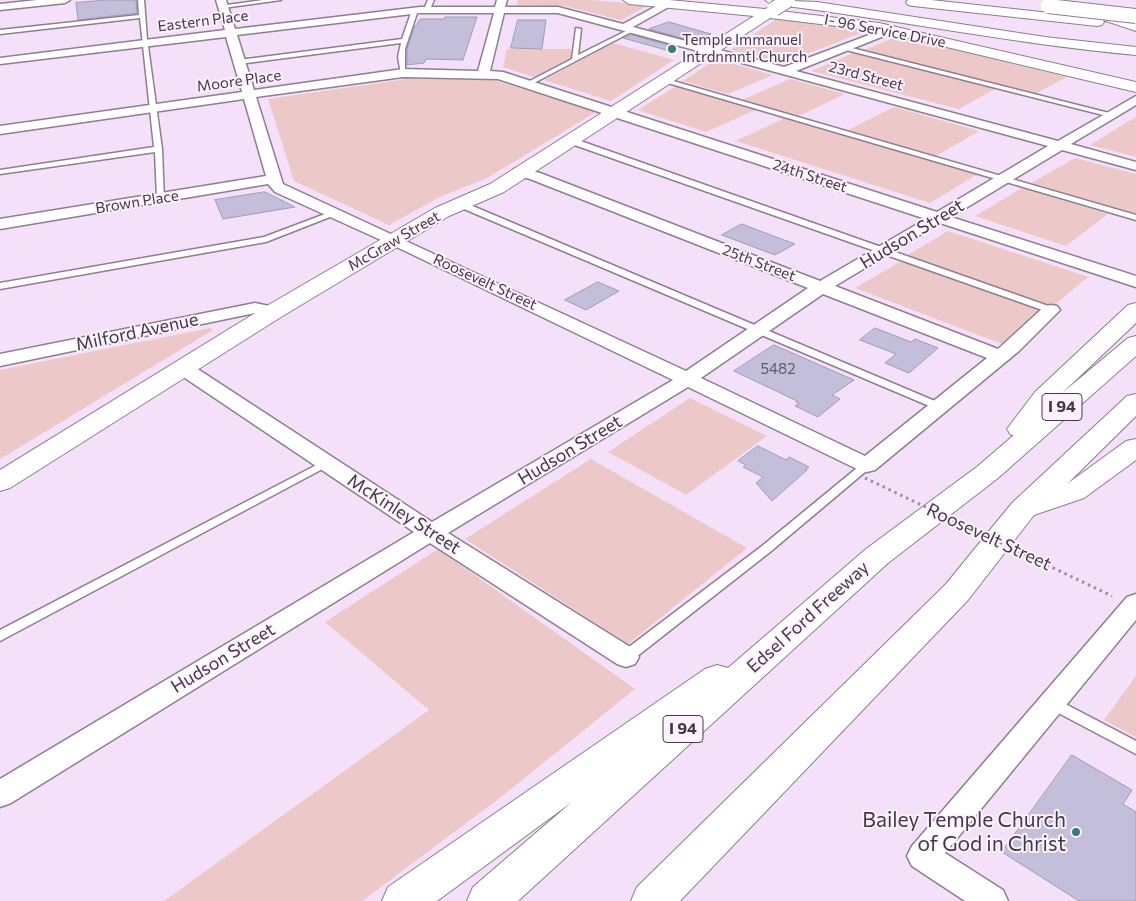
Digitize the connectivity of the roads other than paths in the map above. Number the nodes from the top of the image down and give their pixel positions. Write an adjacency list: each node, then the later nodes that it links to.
1 (65, 0): 7 (street)
2 (141, 0): 17 (lane)
3 (278, 0): 9 (lane)
4 (629, 0): 10 (main road, I- 96 Service Drive)
5 (788, 0): 15 (main road, McGraw Street, bridge)
6 (989, 0): 11 (main road)
7 (54, 1): 14 (street)
8 (901, 1): 21 (main road)
9 (222, 3): 26 (street)
10 (668, 3): 15 (main road, I- 96 Service Drive); 23 (street)
11 (1053, 3): 18 (main road, bridge); 21 (main road)
12 (429, 5): 13 (street, Eastern Place); 16 (street, Eastern Place)
13 (501, 5): 19 (street, 23rd Street); 38 (street)
14 (0, 7)
15 (770, 7): 20 (main road); 24 (main road, I- 96 Service Drive); 30 (main road, McGraw Street)
16 (415, 10): 26 (street, Eastern Place); 27 (lane)
17 (142, 16): 25 (lane); 28 (lane)
18 (1136, 16)
19 (587, 18): 22 (street); 23 (street, 23rd Street)
20 (903, 18): 31 (main road); 35 (main road)
21 (1136, 27)
22 (578, 29): 32 (lane)
23 (628, 29): 30 (street, 23rd Street); 32 (lane)
24 (890, 30): 29 (street); 41 (main road, I- 96 Service Drive)
25 (0, 32)
26 (230, 33): 28 (street, Eastern Place); 34 (street)
27 (403, 41): 34 (lane); 37 (lane)
28 (144, 43): 33 (street, Eastern Place); 44 (lane)
29 (844, 48): 36 (street); 46 (lane)
30 (709, 51): 36 (street, 23rd Street); 39 (main road, McGraw Street)
31 (1136, 51)
32 (575, 60): 40 (lane)
33 (0, 61)
34 (239, 62): 42 (street)
35 (1117, 63)
36 (785, 71): 49 (street, 23rd Street)
37 (403, 74): 38 (street, Moore Place); 42 (street, Moore Place)
38 (484, 75): 40 (street, 24th Street)
39 (664, 80): 45 (main road, McGraw Street); 55 (lane)
40 (528, 84): 45 (street, 24th Street)
41 (1136, 87)
42 (250, 96): 44 (street, Moore Place); 54 (street)
43 (1136, 100): 46 (street, Hudson Street)
44 (152, 109): 47 (street, Moore Place); 50 (lane)
45 (614, 112): 48 (main road, McGraw Street); 59 (street, 24th Street)
46 (1111, 115): 49 (street, Hudson Street)
47 (0, 130)
48 (569, 140): 53 (main road, McGraw Street); 63 (lane)
49 (1060, 146): 51 (street, 23rd Street); 55 (street, Hudson Street)
50 (158, 149): 52 (lane); 56 (lane)
51 (1136, 166)
52 (0, 172)
53 (519, 172): 57 (main road, McGraw Street); 66 (street, 25th Street)
54 (274, 179): 56 (street, Brown Place); 58 (street, Roosevelt Street)
55 (1004, 179): 59 (street, Hudson Street); 60 (lane)
56 (161, 198): 61 (street, Brown Place)
57 (460, 204): 62 (main road, McGraw Street); 70 (lane)
58 (336, 214): 62 (street, Roosevelt Street); 65 (lane)
59 (939, 218): 63 (street, Hudson Street); 64 (street, 24th Street)
60 (1136, 218)
61 (0, 224)
62 (395, 240): 69 (main road, McGraw Street); 75 (street, Roosevelt Street)
63 (883, 251): 66 (street, Hudson Street); 67 (lane)
64 (1136, 282)
65 (0, 286)
66 (820, 288): 70 (street, Hudson Street); 72 (street, 25th Street)
67 (1051, 310): 72 (street)
68 (1136, 310): 81 (main road)
69 (273, 312): 73 (street, Milford Avenue); 74 (main road, McGraw Street)
70 (758, 331): 75 (street, Hudson Street); 77 (lane)
71 (1136, 343): 81 (main road, Edsel Ford Freeway / I 94)
72 (998, 356): 77 (street)
73 (0, 360)
74 (183, 368): 79 (street, McKinley Street); 82 (main road, McGraw Street)
75 (688, 378): 80 (street, Roosevelt Street); 84 (street, Hudson Street)
76 (1136, 402): 83 (main road, I 94)
77 (938, 406): 80 (street)
78 (1136, 448): 83 (main road)
79 (326, 463): 84 (street, McKinley Street); 87 (lane)
80 (866, 471): 88 (lane)
81 (988, 472): 85 (main road, Edsel Ford Freeway / I 94)
82 (0, 482)
83 (1022, 510): 92 (main road, I 94)
84 (430, 532): 88 (street, McKinley Street); 91 (street, Hudson Street)
85 (877, 556): 93 (main road); 94 (main road, Edsel Ford Freeway / I 94)
86 (1124, 599): 89 (street)
87 (0, 636)
88 (626, 657)
89 (1052, 702): 90 (lane); 97 (street)
90 (1136, 748)
91 (0, 794)
92 (692, 859): 95 (main road, I 94); 96 (main road)
93 (403, 901)
94 (488, 901)
95 (652, 901)
96 (666, 901)
97 (992, 901)

